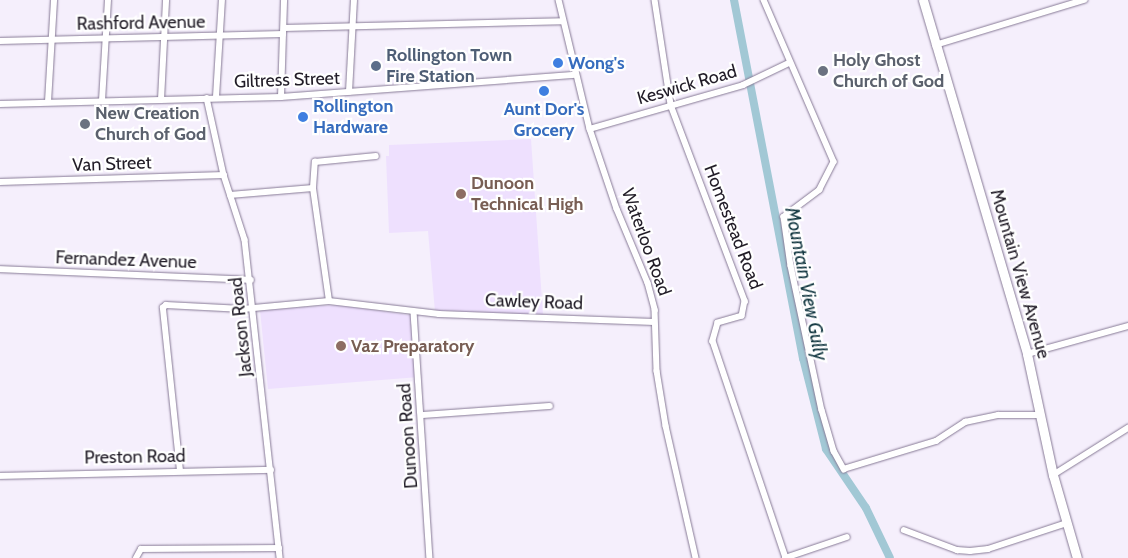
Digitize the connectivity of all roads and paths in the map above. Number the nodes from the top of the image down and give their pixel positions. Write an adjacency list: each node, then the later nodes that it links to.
1 (54, 0): 18 (street)
2 (108, 0): 17 (street)
3 (166, 0): 16 (street)
4 (222, 0): 15 (street)
5 (284, 0): 14 (street)
6 (354, 0): 13 (street)
7 (558, 0): 12 (street, Waterloo Road)
8 (655, 0): 31 (street, Homestead Road)
9 (764, 0): 21 (street)
10 (923, 0): 20 (main road, Mountain View Avenue)
11 (1084, 0): 20 (street)
12 (563, 21): 13 (street, Rashford Avenue); 22 (street, Waterloo Road)
13 (352, 24): 14 (street, Rashford Avenue); 23 (street)
14 (284, 31): 15 (street, Rashford Avenue); 25 (street)
15 (220, 36): 16 (street, Rashford Avenue); 24 (street)
16 (164, 37): 17 (street, Rashford Avenue); 27 (street)
17 (106, 39): 18 (street, Rashford Avenue); 28 (street)
18 (52, 40): 19 (street, Rashford Avenue); 29 (street)
19 (0, 41)
20 (935, 45): 45 (main road, Mountain View Avenue)
21 (789, 63): 31 (street, Keswick Road); 48 (street)
22 (575, 75): 23 (street, Giltress Street); 32 (street, Waterloo Road)
23 (349, 92): 25 (street, Giltress Street)
24 (216, 97): 25 (street, Giltress Street); 26 (street, Giltress Street)
25 (281, 97)
26 (207, 98): 27 (street, Giltress Street); 34 (street, Jackson Road)
27 (160, 100): 28 (street, Giltress Street)
28 (102, 101): 29 (street, Giltress Street)
29 (48, 102): 30 (street, Giltress Street)
30 (0, 104)
31 (671, 105): 32 (street, Keswick Road); 62 (street, Homestead Road)
32 (590, 129): 43 (street, Waterloo Road)
33 (376, 156): 36 (street)
34 (224, 175): 35 (street, Van Street); 37 (street, Jackson Road)
35 (0, 182)
36 (314, 188): 37 (street); 40 (street)
37 (230, 195): 39 (street, Jackson Road)
38 (0, 269): 39 (street, Fernandez Avenue)
39 (251, 280): 41 (street, Jackson Road)
40 (329, 301): 41 (street, Cawley Road); 42 (street, Cawley Road)
41 (254, 309): 50 (street, Jackson Road); 51 (street, Cawley Road)
42 (414, 312): 43 (street, Cawley Road); 47 (street, Dunoon Road)
43 (654, 322): 61 (street, Waterloo Road)
44 (1128, 326): 45 (street)
45 (1027, 354): 48 (main road, Mountain View Avenue)
46 (550, 406): 47 (street)
47 (422, 415): 60 (street, Dunoon Road)
48 (1040, 415): 52 (main road, Mountain View Avenue)
49 (1128, 428): 52 (street)
50 (271, 470): 51 (street, Preston Road); 57 (street, Jackson Road)
51 (180, 471): 53 (street, Preston Road)
52 (1053, 475): 54 (main road, Mountain View Avenue)
53 (0, 476)
54 (1067, 523): 55 (street); 63 (main road, Mountain View Avenue)
55 (904, 530)
56 (847, 537): 62 (street)
57 (279, 548): 58 (street); 59 (street, Jackson Road)
58 (136, 558)
59 (280, 558)
60 (430, 558)
61 (696, 558)
62 (786, 558)
63 (1077, 558)

